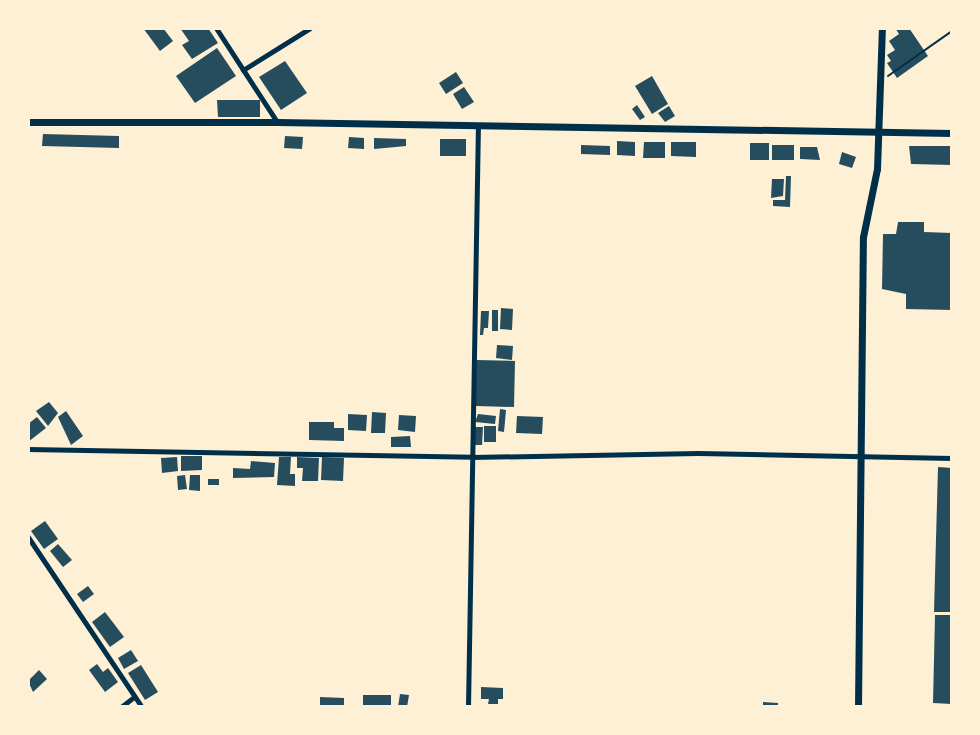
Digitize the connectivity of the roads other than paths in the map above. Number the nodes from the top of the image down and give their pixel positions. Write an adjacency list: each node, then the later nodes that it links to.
1 (216, 28): 4 (street)
2 (310, 28): 4 (street)
3 (882, 28): 8 (main road)
4 (243, 70): 6 (street)
5 (28, 122): 6 (main road)
6 (277, 122): 7 (main road)
7 (478, 125): 8 (main road); 11 (street)
8 (876, 132): 9 (main road); 12 (main road)
9 (952, 133)
10 (28, 449): 11 (street)
11 (472, 457): 12 (street); 18 (street)
12 (862, 457): 13 (street); 19 (main road)
13 (952, 458)
14 (28, 537): 15 (street)
15 (134, 697): 16 (street); 17 (street)
16 (121, 707)
17 (142, 707)
18 (468, 707)
19 (858, 707)

